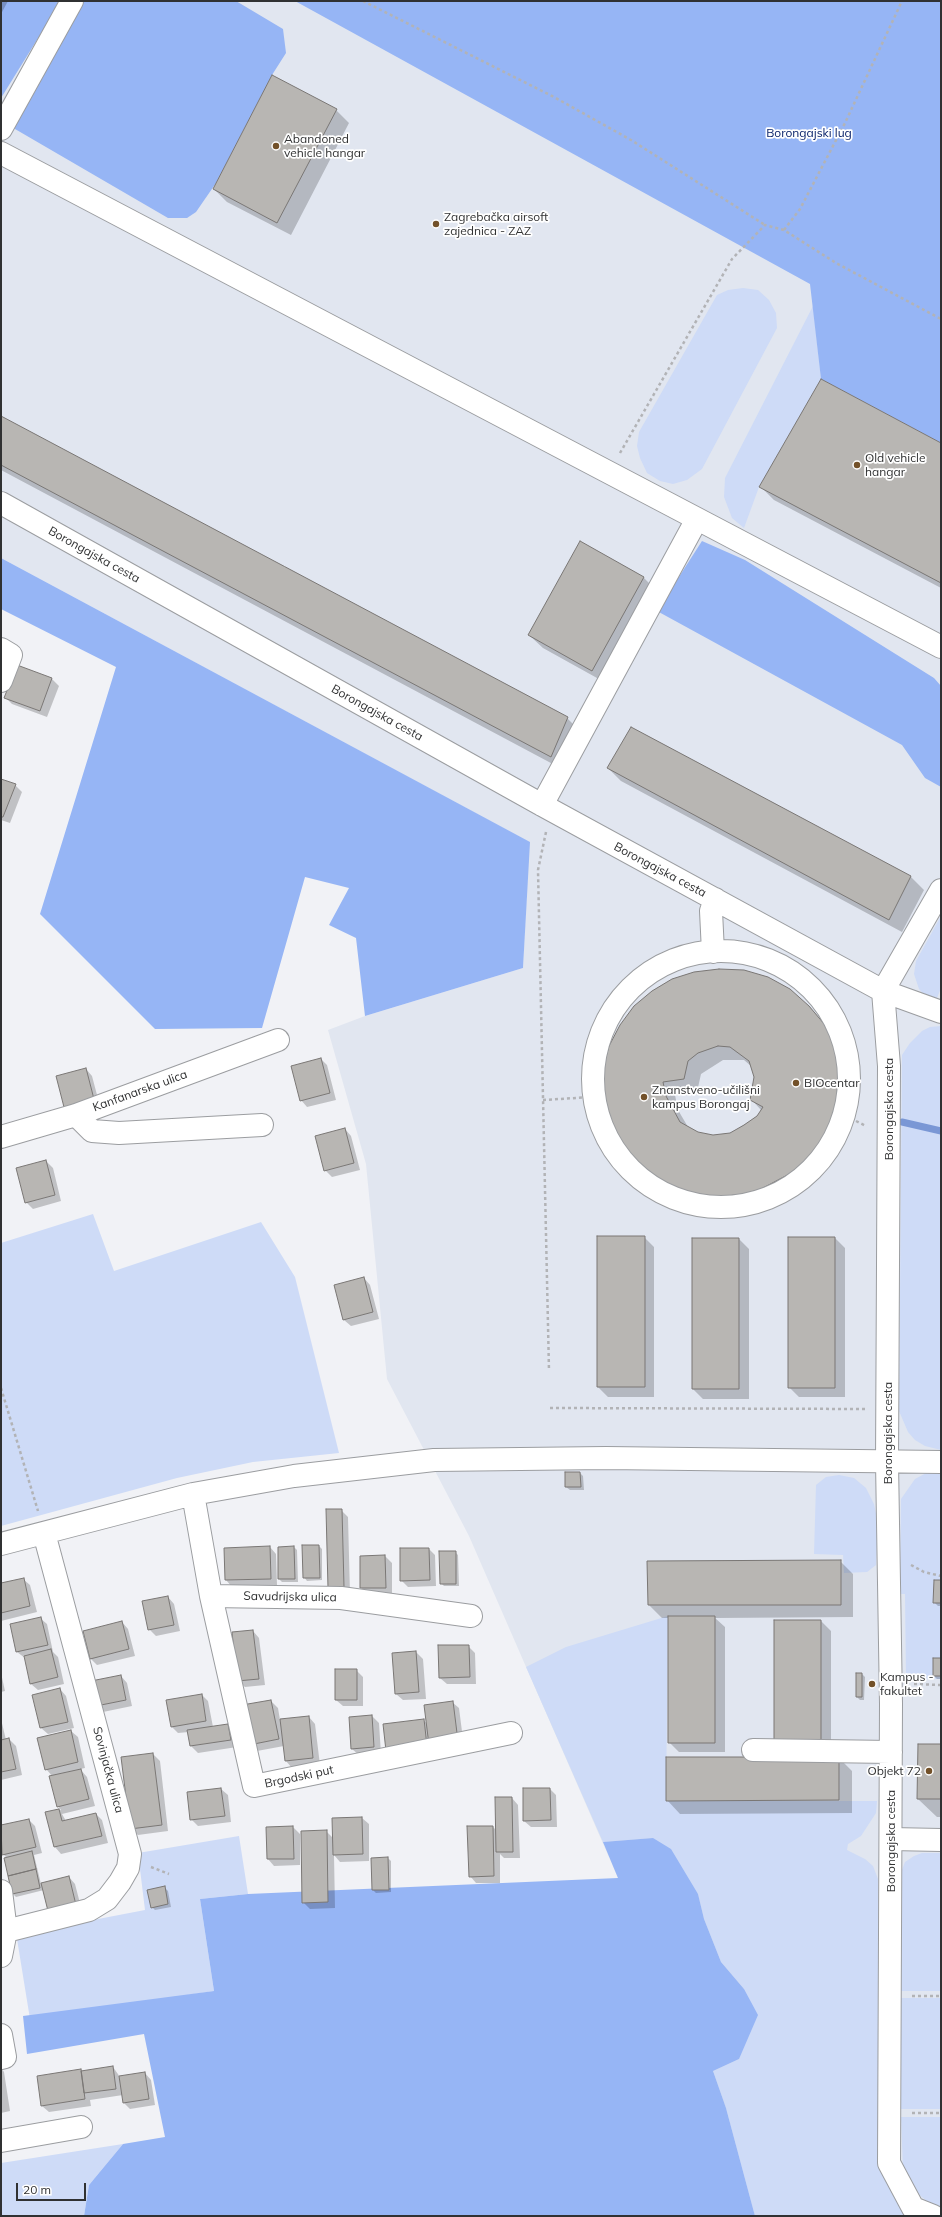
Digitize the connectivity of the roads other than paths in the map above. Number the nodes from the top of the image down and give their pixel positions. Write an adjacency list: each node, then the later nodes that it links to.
1 (72, 1): 2 (street)
2 (1, 129)
3 (1, 153): 5 (street)
4 (1, 503): 9 (street, Borongajska cesta)
5 (697, 519): 6 (street); 9 (street)
6 (941, 647)
7 (6, 652): 8 (street)
8 (1, 681)
9 (548, 809): 11 (street, Borongajska cesta)
10 (941, 890): 13 (street)
11 (715, 899): 12 (street); 13 (street, Borongajska cesta)
12 (713, 952): 12 (street)
13 (883, 991): 14 (street); 19 (street, Borongajska cesta)
14 (941, 1012)
15 (278, 1040): 16 (street, Kanfanarska ulica)
16 (76, 1115): 17 (street); 18 (street, Kanfanarska ulica)
17 (262, 1125)
18 (1, 1137)
19 (887, 1462): 20 (street); 21 (street); 28 (street, Borongajska cesta)
20 (941, 1462)
21 (193, 1494): 22 (street); 24 (street)
22 (44, 1533): 23 (street); 32 (street, Sovinjačka ulica)
23 (1, 1544)
24 (211, 1596): 25 (street, Savudrijska ulica); 26 (street, Brgodski put)
25 (471, 1616)
26 (511, 1733)
27 (753, 1750): 28 (street)
28 (891, 1752): 29 (street, Borongajska cesta)
29 (891, 1839): 30 (street); 38 (street, Borongajska cesta)
30 (941, 1840)
31 (1, 1891): 32 (street)
32 (6, 1930): 33 (street)
33 (1, 1956)
34 (1, 2035): 35 (street)
35 (3, 2058)
36 (81, 2127): 37 (street)
37 (1, 2141)
38 (933, 2216)

